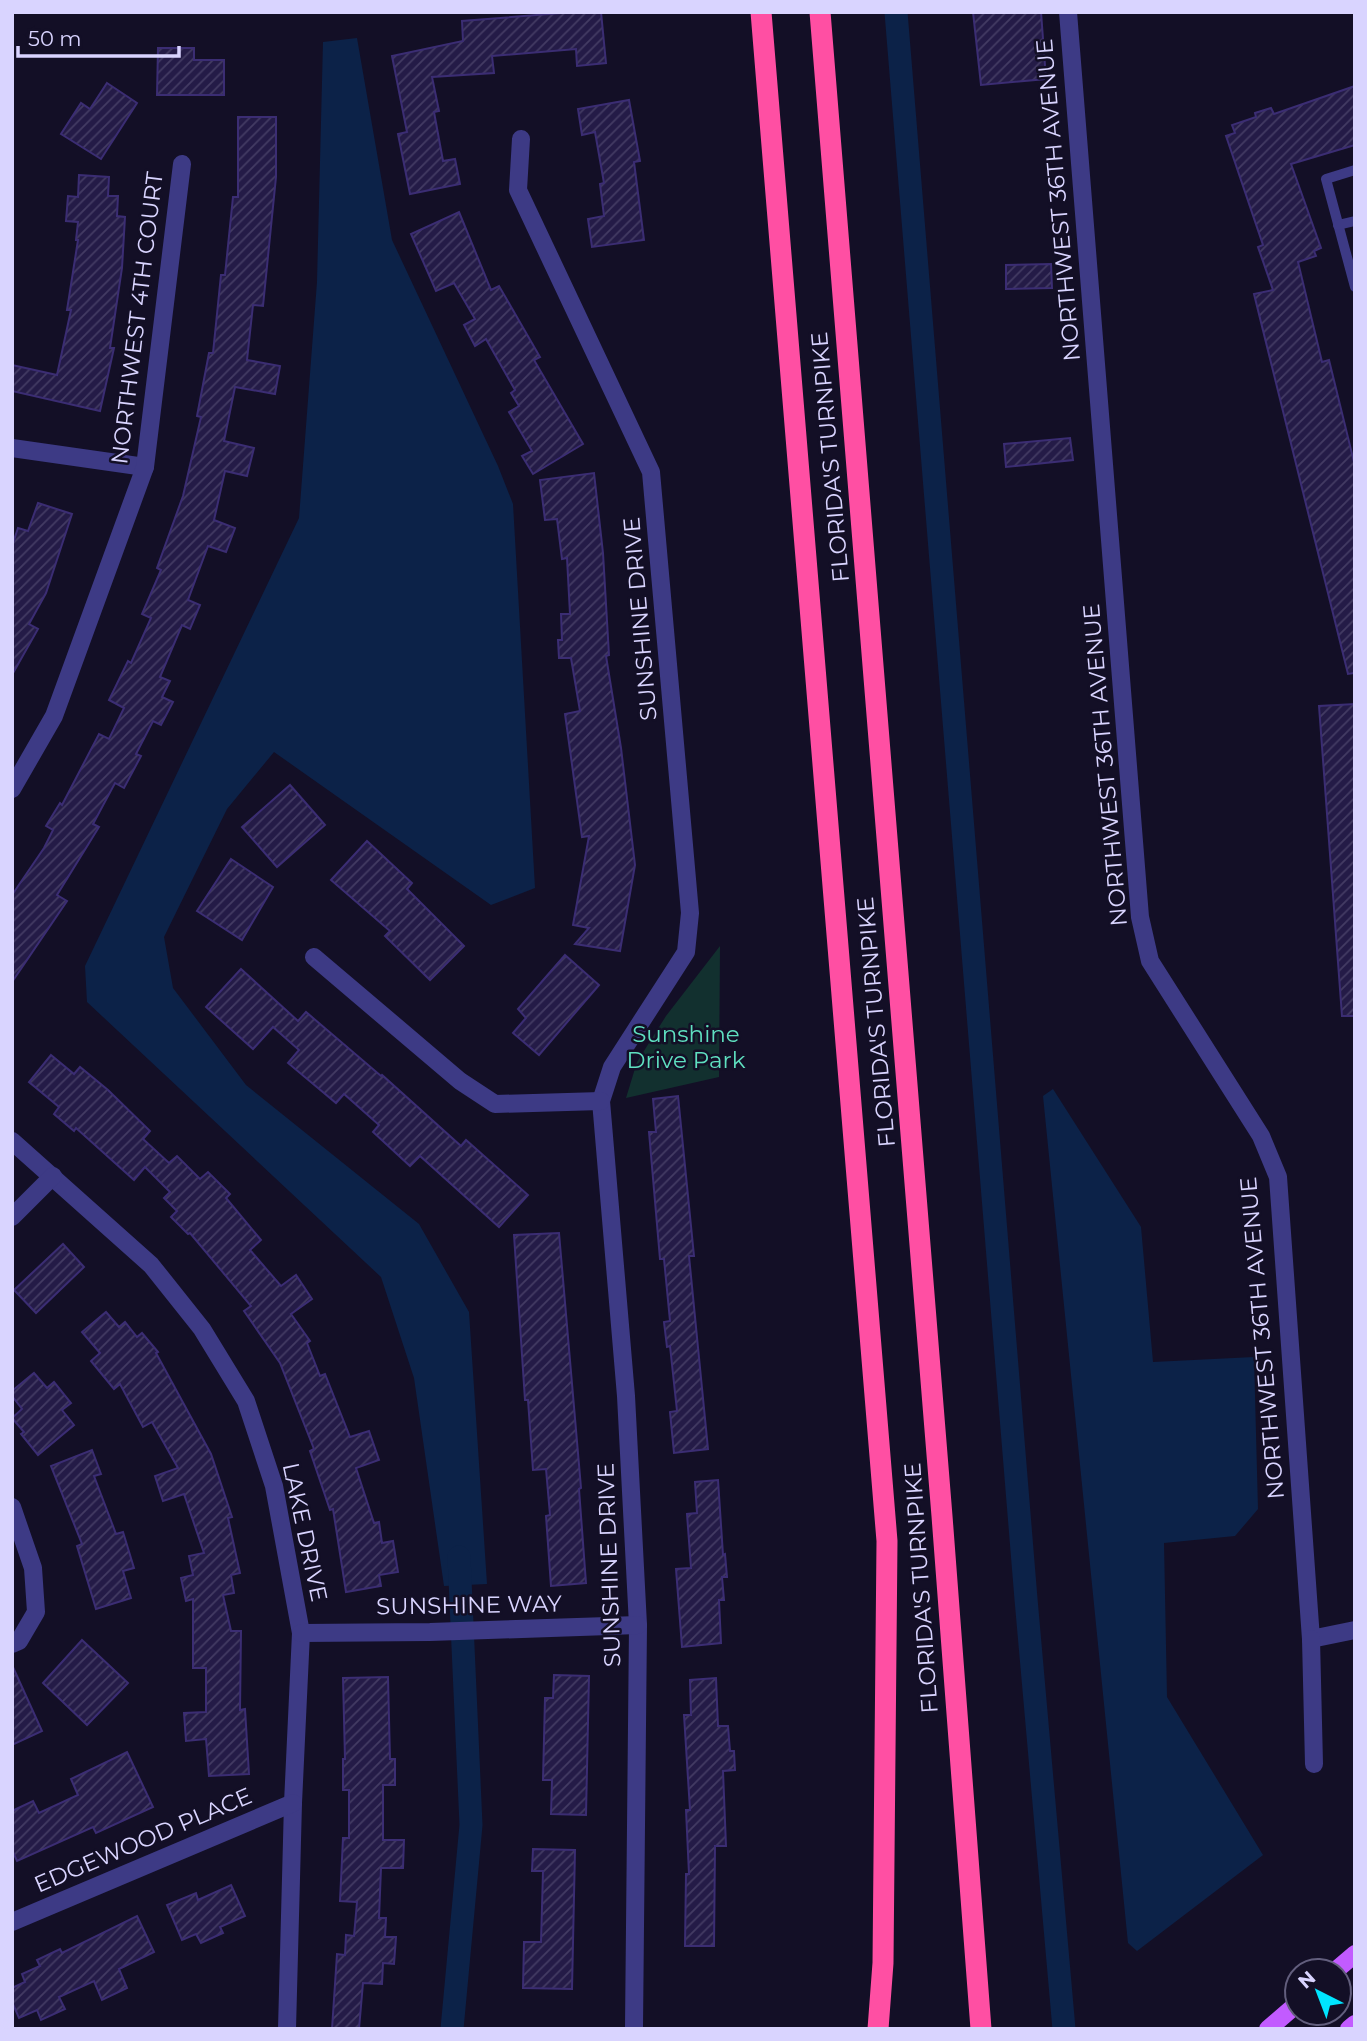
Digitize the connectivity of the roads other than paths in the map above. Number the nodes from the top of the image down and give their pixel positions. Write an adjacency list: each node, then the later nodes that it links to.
1 (761, 12): 31 (highway, FLORIDA'S TURNPIKE)
2 (820, 12): 32 (highway, FLORIDA'S TURNPIKE)
3 (1068, 12): 22 (street, NORTHWEST 36TH AVENUE)
4 (521, 139): 14 (street, SUNSHINE DRIVE)
5 (182, 164): 11 (street, NORTHWEST 4TH COURT)
6 (1355, 170): 8 (lane)
7 (1355, 221): 8 (lane)
8 (1338, 225): 9 (lane)
9 (1355, 287)
10 (12, 447): 11 (street)
11 (145, 467): 12 (street, NORTHWEST 4TH COURT)
12 (12, 789)
13 (314, 957): 14 (street)
14 (601, 1101): 19 (street, SUNSHINE DRIVE)
15 (12, 1141): 16 (street, LAKE DRIVE)
16 (53, 1176): 17 (street); 21 (street, LAKE DRIVE)
17 (12, 1217)
18 (12, 1507): 23 (street)
19 (638, 1625): 21 (street, SUNSHINE WAY); 29 (street, SUNSHINE DRIVE)
20 (1355, 1630): 22 (street)
21 (301, 1633): 25 (street, LAKE DRIVE)
22 (1311, 1639): 24 (street, NORTHWEST 36TH AVENUE)
23 (12, 1644)
24 (1314, 1764)
25 (293, 1803): 26 (street, EDGEWOOD PLACE); 30 (street, LAKE DRIVE)
26 (12, 1922)
27 (1283, 2016): 33 (main road)
28 (1355, 2024): 34 (main road)
29 (634, 2027)
30 (287, 2029)
31 (878, 2029)
32 (981, 2029)
33 (1268, 2029)
34 (1349, 2029)

